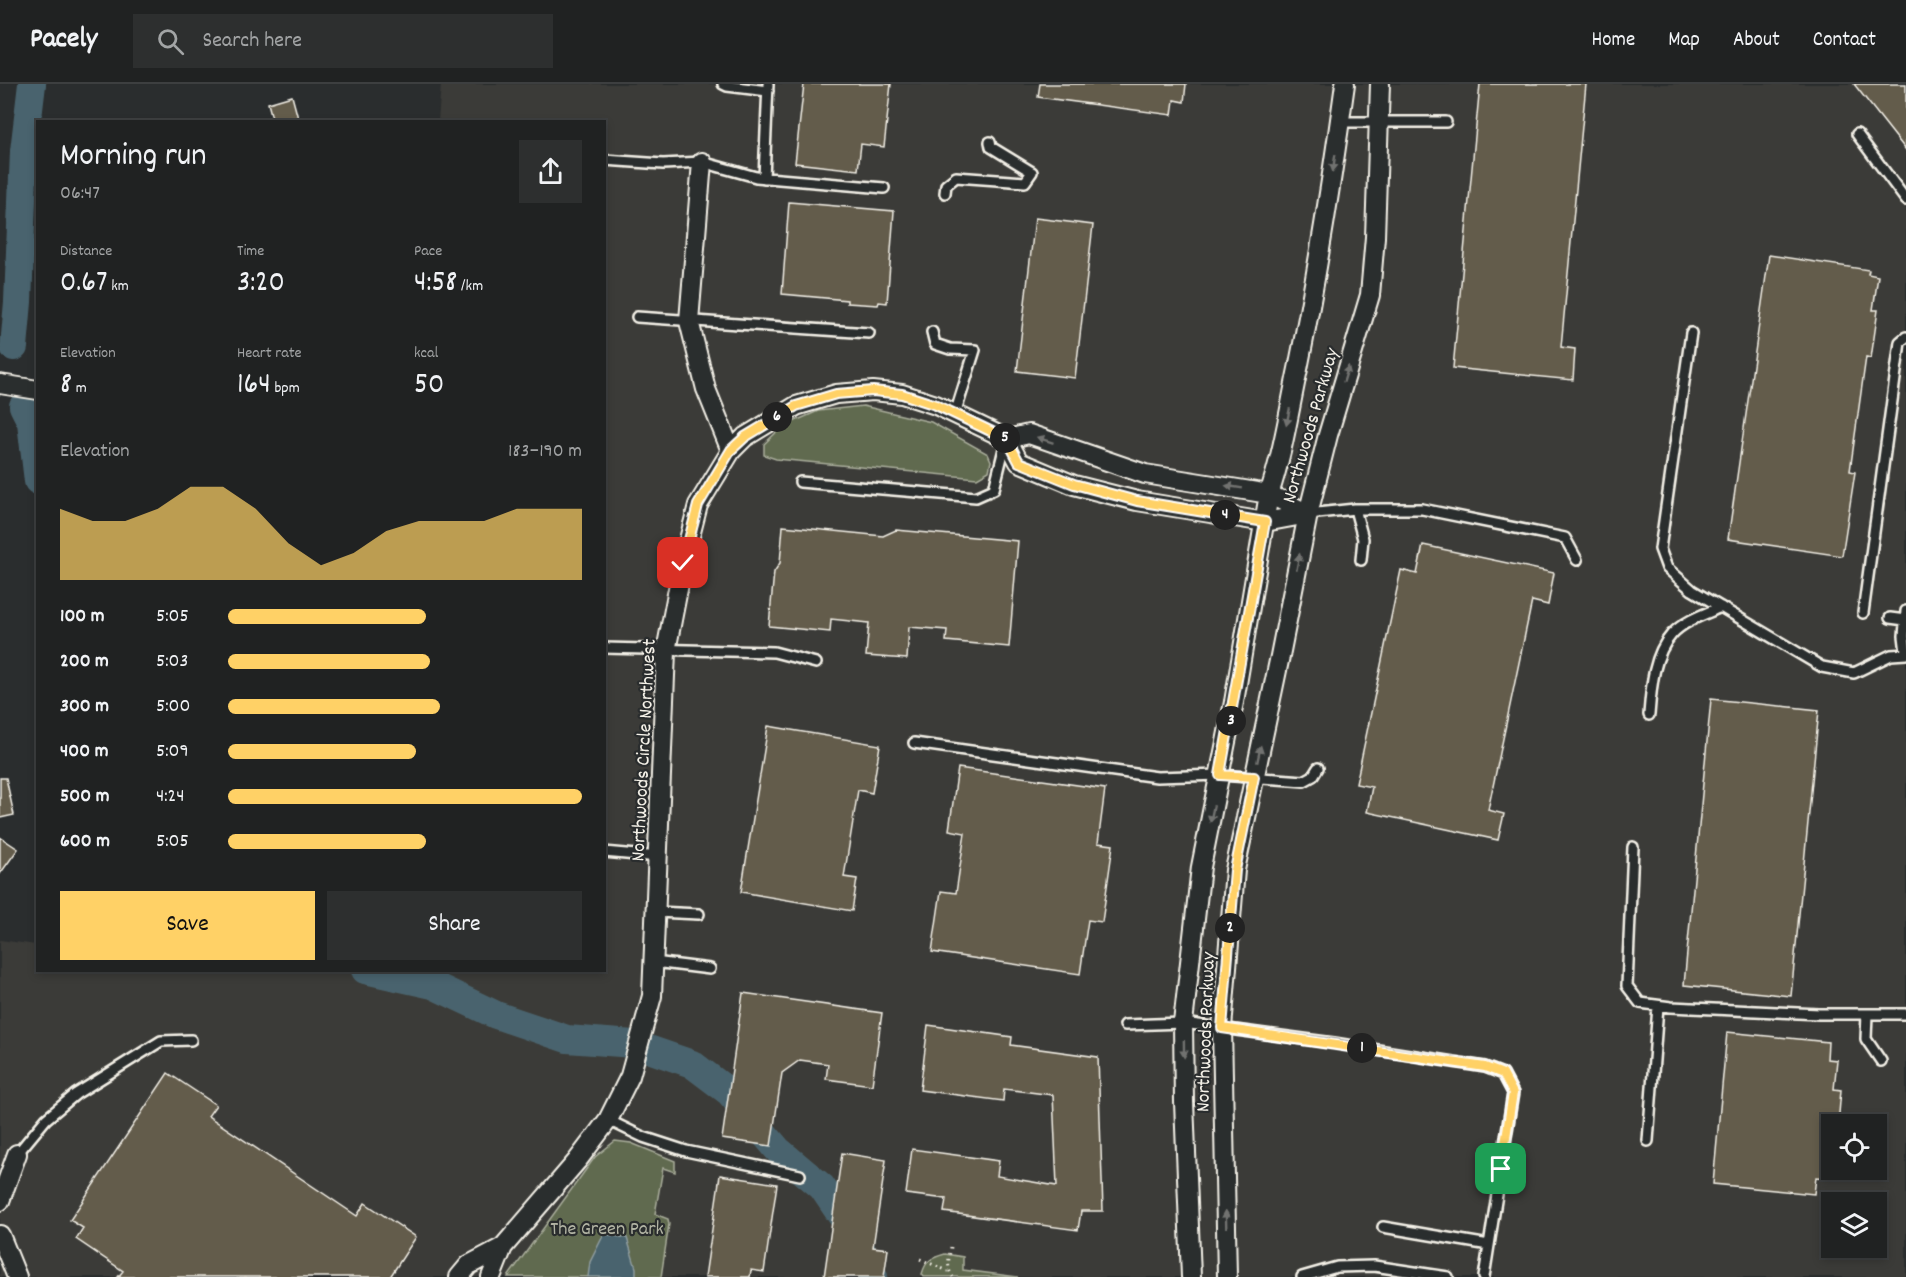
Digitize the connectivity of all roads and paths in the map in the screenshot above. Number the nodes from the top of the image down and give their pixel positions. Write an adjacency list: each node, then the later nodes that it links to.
1 (723, 84): 4 (lane)
2 (1345, 84): 5 (street, Northwoods Parkway)
3 (1380, 84): 6 (street, Northwoods Parkway)
4 (768, 87): 12 (lane)
5 (1340, 122): 6 (lane); 28 (street, Northwoods Parkway, one-way to 28)
6 (1379, 122): 7 (lane); 30 (street, Northwoods Parkway, one-way to 6)
7 (1446, 122)
8 (1857, 134): 15 (lane)
9 (990, 142): 14 (lane)
10 (606, 160): 11 (lane)
11 (702, 162): 12 (lane); 17 (street)
12 (764, 178): 13 (lane)
13 (884, 188)
14 (945, 193)
15 (1906, 200)
16 (637, 317): 17 (lane)
17 (689, 321): 19 (lane); 26 (street)
18 (932, 332): 24 (lane)
19 (869, 333)
20 (1691, 333): 34 (lane)
21 (1906, 337): 35 (lane)
22 (0, 384): 23 (street)
23 (36, 390)
24 (955, 414): 25 (street, Northwoods Circle Northwest); 26 (street, Northwoods Circle Northwest)
25 (1007, 439): 27 (lane); 28 (street, Northwoods Circle Northwest, one-way to 25); 31 (street)
26 (731, 450): 39 (street, Northwoods Circle Northwest)
27 (800, 482)
28 (1269, 494): 30 (street, Northwoods Circle Northwest); 31 (street, Northwoods Parkway)
29 (1355, 509): 30 (lane); 32 (lane); 33 (lane)
30 (1308, 514): 31 (street); 46 (street, Northwoods Parkway, one-way to 30)
31 (1265, 522): 45 (street, Northwoods Parkway)
32 (1361, 560)
33 (1577, 560)
34 (1721, 607): 40 (lane); 42 (lane)
35 (1863, 613)
36 (1905, 616): 37 (lane); 40 (lane)
37 (1890, 618)
38 (606, 648): 39 (lane)
39 (666, 651): 41 (lane); 49 (street, Northwoods Circle Northwest)
40 (1906, 653)
41 (816, 663)
42 (1649, 715)
43 (914, 743): 45 (lane)
44 (1318, 768): 46 (lane)
45 (1220, 775): 46 (lane); 57 (street, Northwoods Parkway, one-way to 57)
46 (1254, 777): 59 (street, Northwoods Parkway)
47 (1633, 847): 54 (lane)
48 (606, 852): 49 (lane)
49 (659, 857): 50 (street, Northwoods Circle Northwest)
50 (656, 912): 51 (lane); 52 (street, Northwoods Circle Northwest)
51 (699, 914)
52 (654, 962): 53 (lane); 62 (street, Northwoods Circle Northwest)
53 (710, 969)
54 (1658, 1005): 55 (lane); 63 (lane)
55 (1867, 1014): 56 (lane); 61 (lane)
56 (1906, 1014)
57 (1184, 1023): 58 (lane); 59 (lane); 78 (street, Northwoods Parkway, one-way to 78)
58 (1125, 1025)
59 (1222, 1028): 69 (lane); 79 (street, Northwoods Parkway, one-way to 59)
60 (191, 1040): 64 (lane)
61 (1881, 1062)
62 (608, 1120): 65 (lane); 70 (street, Northwoods Circle Northwest)
63 (1647, 1142)
64 (17, 1154): 66 (street)
65 (800, 1175)
66 (0, 1201)
67 (1383, 1227): 69 (lane)
68 (0, 1235): 74 (street)
69 (1489, 1245): 82 (lane)
70 (503, 1247): 75 (street, Northwoods Circle Northwest); 76 (street, Northwoods Circle Northwest)
71 (951, 1247): 73 (path)
72 (920, 1259): 73 (path)
73 (948, 1271): 77 (path)
74 (17, 1277)
75 (459, 1277)
76 (491, 1277)
77 (953, 1277)
78 (1191, 1277)
79 (1227, 1277)
80 (1302, 1277): 81 (lane)
81 (1448, 1277)
82 (1484, 1277)

